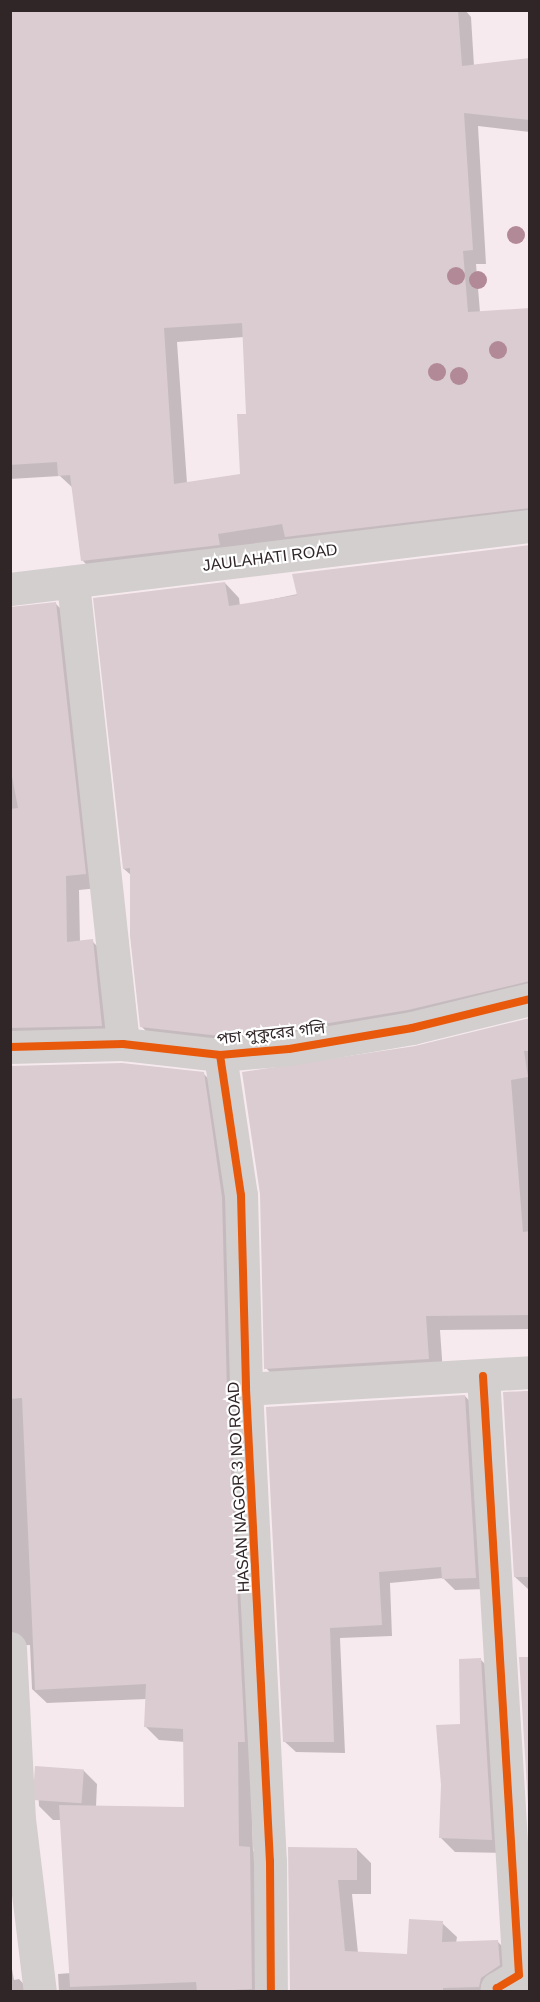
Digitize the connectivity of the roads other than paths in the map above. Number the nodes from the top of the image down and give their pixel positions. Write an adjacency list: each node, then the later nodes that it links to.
1 (530, 526): 2 (street, JAULAHATI ROAD)
2 (73, 583): 3 (street, JAULAHATI ROAD); 5 (street)
3 (10, 589)
4 (530, 999): 7 (street, পচা পুকুরের গলি)
5 (123, 1044): 6 (street, পচা পুকুরের গলি); 7 (street, পচা পুকুরের গলি)
6 (10, 1047)
7 (220, 1055): 10 (street, HASAN NAGOR 3 NO ROAD)
8 (530, 1372): 9 (street)
9 (483, 1376): 10 (street); 14 (street)
10 (246, 1389): 13 (street, HASAN NAGOR 3 NO ROAD)
11 (10, 1648): 12 (street)
12 (40, 1992)
13 (272, 1992)
14 (497, 1992)

